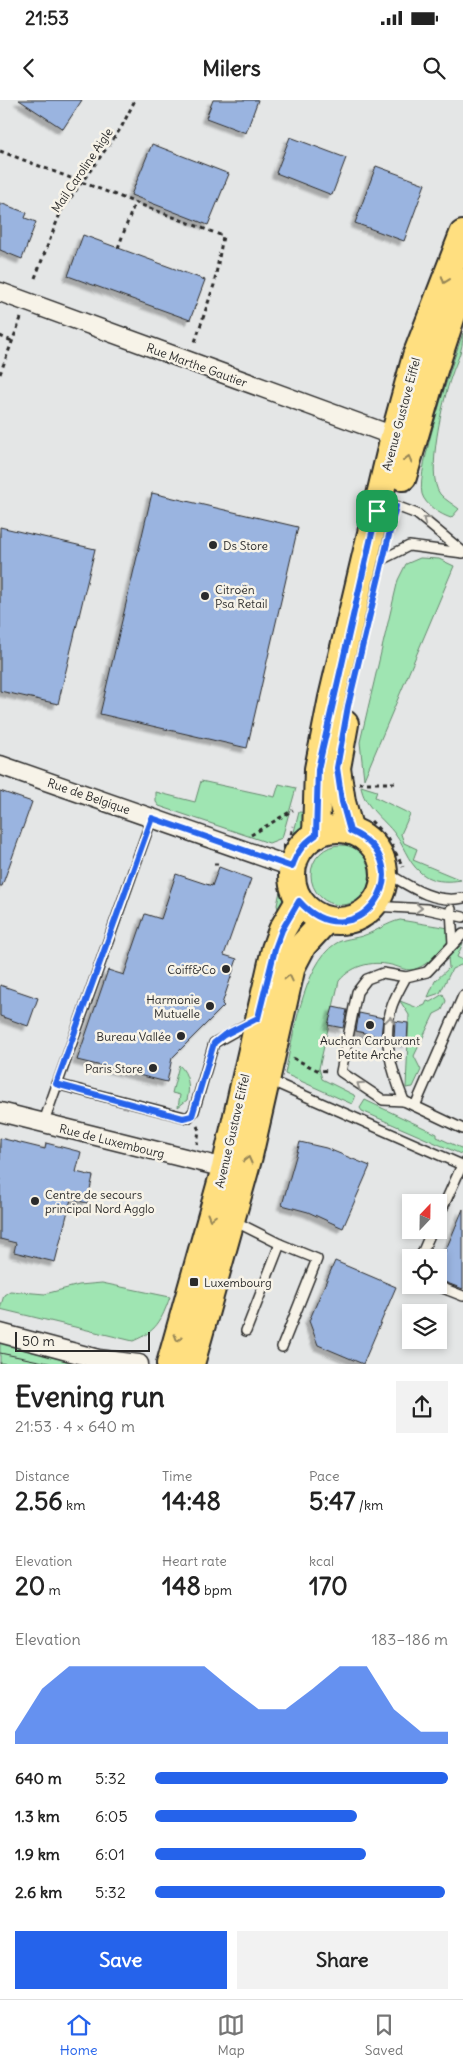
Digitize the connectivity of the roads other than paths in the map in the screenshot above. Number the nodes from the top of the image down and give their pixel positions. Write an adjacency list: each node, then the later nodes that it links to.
1 (463, 234): 4 (main road, Avenue Gustave Eiffel, one-way to 4)
2 (463, 282): 5 (main road, Avenue Gustave Eiffel, one-way to 2)
3 (0, 292): 4 (street, Rue Marthe Gautier)
4 (394, 436): 5 (main road, Avenue Gustave Eiffel)
5 (386, 508): 6 (lane, one-way to 5); 7 (main road, Avenue Gustave Eiffel); 11 (main road, Avenue Gustave Eiffel)
6 (463, 553): 7 (lane)
7 (383, 559): 10 (main road, Avenue Gustave Eiffel)
8 (0, 765): 9 (street, Rue de Belgique)
9 (152, 818): 12 (street, Rue de Belgique); 27 (lane)
10 (360, 826): 11 (main road); 13 (main road)
11 (316, 835): 12 (main road)
12 (292, 867): 16 (main road)
13 (394, 870): 15 (lane); 17 (main road)
14 (463, 898): 15 (lane)
15 (446, 899): 18 (lane)
16 (299, 901): 20 (main road); 25 (main road, Avenue Gustave Eiffel)
17 (379, 911): 18 (lane, one-way to 18); 20 (main road)
18 (453, 913): 19 (lane); 22 (lane)
19 (463, 917)
20 (330, 929): 26 (main road, Avenue Gustave Eiffel, one-way to 20)
21 (463, 934): 22 (lane)
22 (453, 944): 23 (lane)
23 (406, 977): 28 (lane, one-way to 23); 28 (lane, one-way to 23)
24 (463, 996): 29 (lane)
25 (258, 1018): 27 (lane); 33 (main road, Avenue Gustave Eiffel)
26 (266, 1079): 34 (lane); 35 (main road, Avenue Gustave Eiffel, one-way to 26)
27 (56, 1084): 31 (lane)
28 (404, 1101): 29 (lane)
29 (415, 1106): 32 (lane)
30 (0, 1112): 31 (street, Rue de Luxembourg)
31 (43, 1124): 33 (street, Rue de Luxembourg)
32 (463, 1129)
33 (225, 1168): 43 (main road, Avenue Gustave Eiffel, one-way to 43)
34 (448, 1196)
35 (232, 1220): 36 (lane); 44 (main road, Avenue Gustave Eiffel)
36 (280, 1244): 39 (lane); 41 (lane)
37 (447, 1290): 38 (lane)
38 (463, 1296)
39 (246, 1331)
40 (0, 1333): 42 (street)
41 (282, 1347)
42 (139, 1364)
43 (170, 1364)
44 (191, 1364)

